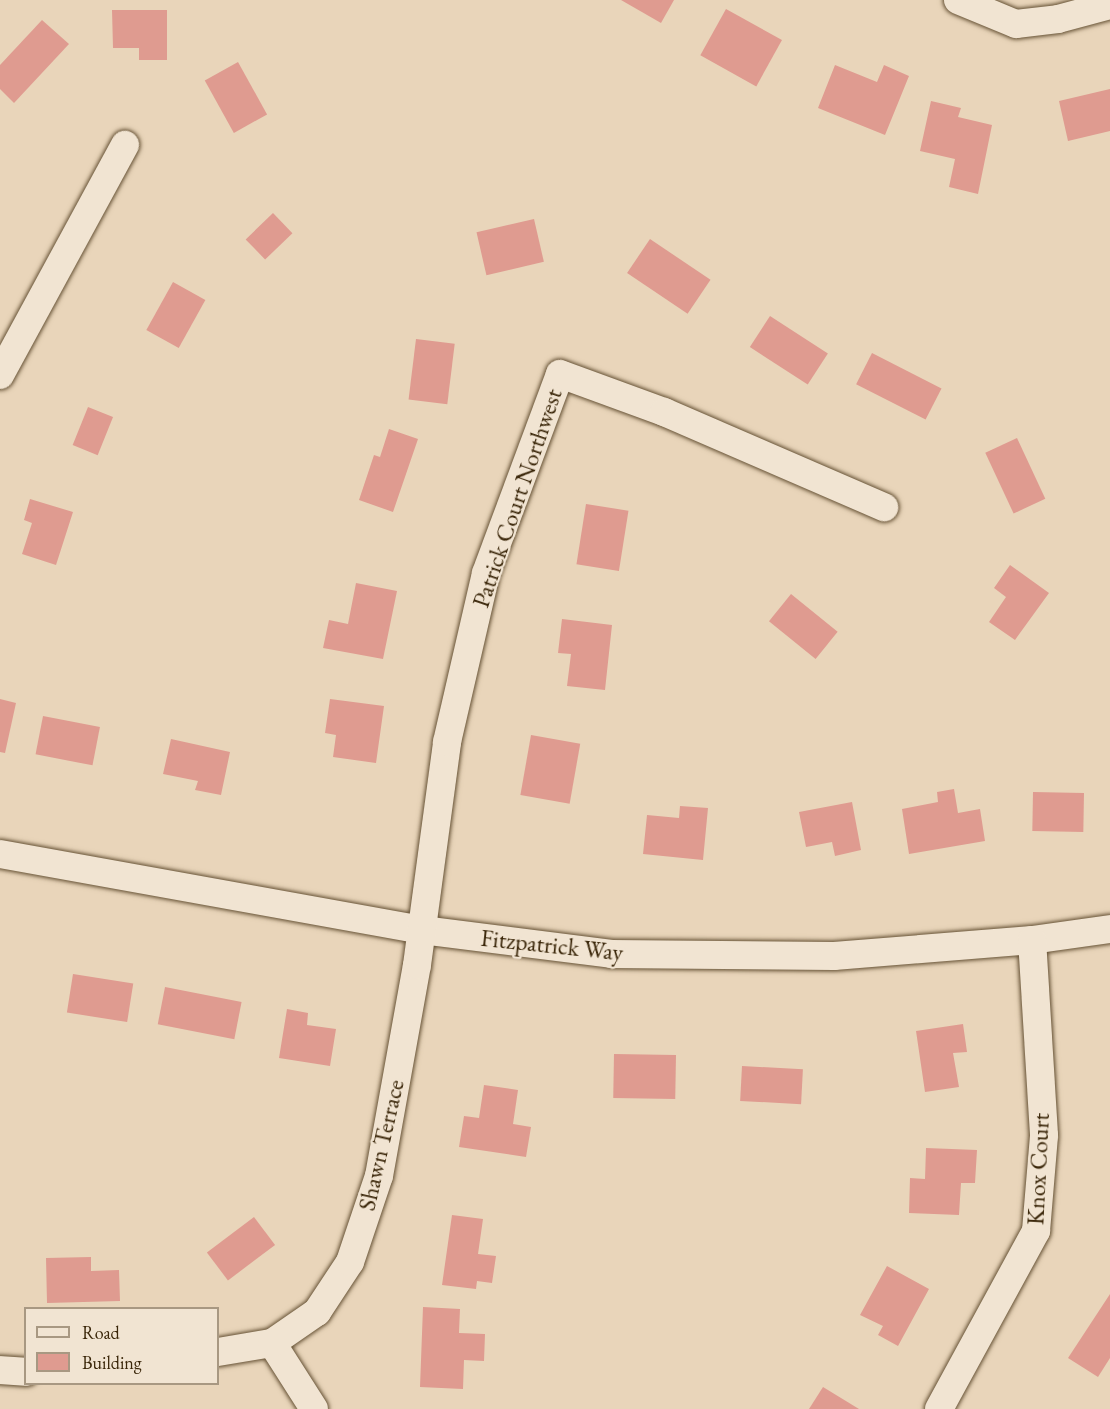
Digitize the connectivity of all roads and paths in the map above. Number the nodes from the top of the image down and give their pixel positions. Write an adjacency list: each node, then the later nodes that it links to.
1 (957, 0): 2 (street)
2 (1110, 5)
3 (125, 145): 4 (street)
4 (0, 375)
5 (884, 507): 8 (street, Patrick Court Northwest)
6 (0, 854): 8 (street, Fitzpatrick Way)
7 (1110, 929): 9 (street, Fitzpatrick Way)
8 (422, 930): 9 (street, Fitzpatrick Way); 10 (street, Shawn Terrace)
9 (1032, 940): 15 (street, Knox Court)
10 (272, 1343): 11 (street, Shawn Terrace); 14 (street)
11 (219, 1352)
12 (0, 1370): 13 (street)
13 (24, 1372)
14 (314, 1409)
15 (939, 1409)

